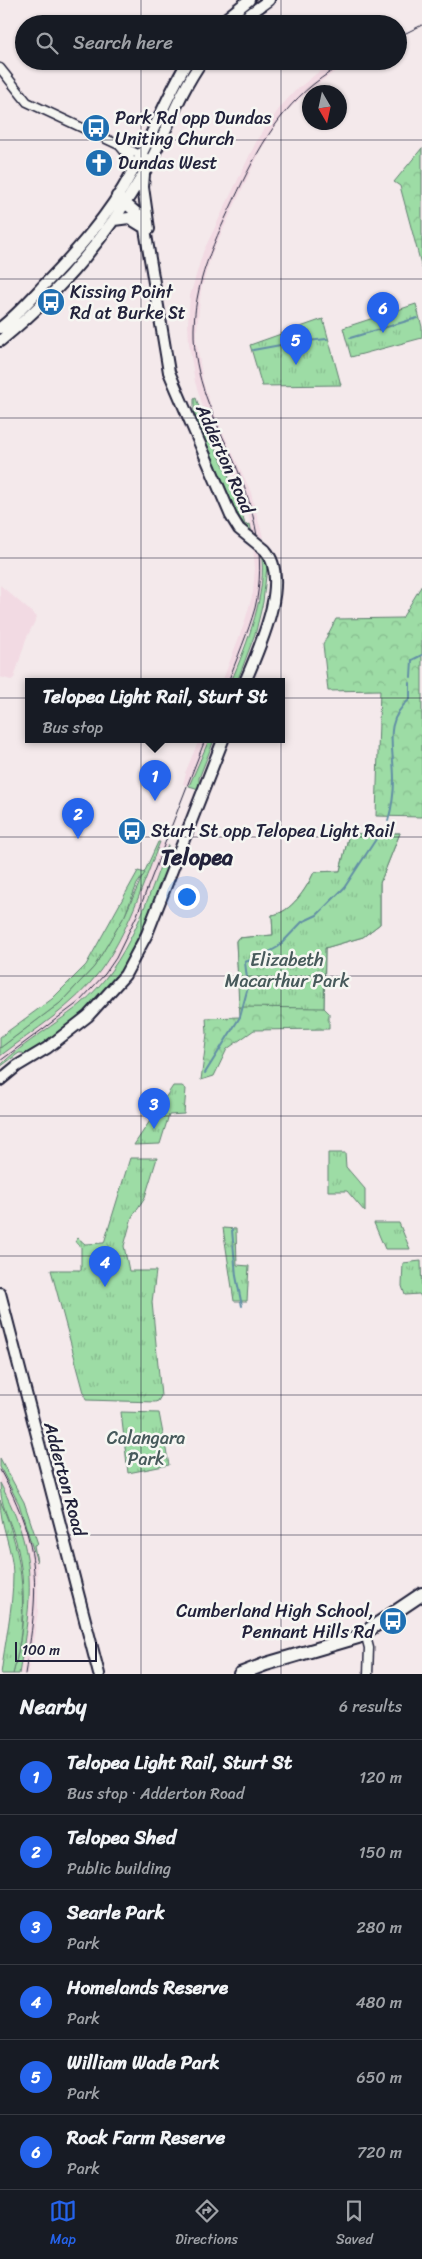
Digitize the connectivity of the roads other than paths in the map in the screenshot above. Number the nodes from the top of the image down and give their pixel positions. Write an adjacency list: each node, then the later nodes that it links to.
1 (269, 0): 4 (main road)
2 (244, 1): 3 (main road); 4 (street)
3 (229, 15)
4 (248, 15)
5 (0, 68): 8 (street)
6 (182, 70): 9 (main road)
7 (196, 70): 9 (main road)
8 (118, 144): 9 (street); 11 (street)
9 (147, 157): 10 (main road); 11 (main road)
10 (144, 174): 12 (main road); 15 (main road, Adderton Road)
11 (131, 175): 12 (main road)
12 (121, 199): 13 (main road); 14 (main road, Adderton Road); 16 (main road)
13 (114, 220): 14 (main road); 17 (main road)
14 (145, 229): 15 (main road, Adderton Road)
15 (151, 263): 18 (main road, Adderton Road, bridge)
16 (0, 328)
17 (0, 341)
18 (247, 678)
19 (222, 743): 20 (main road)
20 (47, 1048): 21 (main road); 22 (main road)
21 (0, 1080)
22 (0, 1085)
23 (0, 1293): 26 (main road, Adderton Road)
24 (422, 1594): 25 (highway)
25 (365, 1633): 27 (highway); 28 (street)
26 (99, 1674)
27 (240, 1674)
28 (368, 1674)

